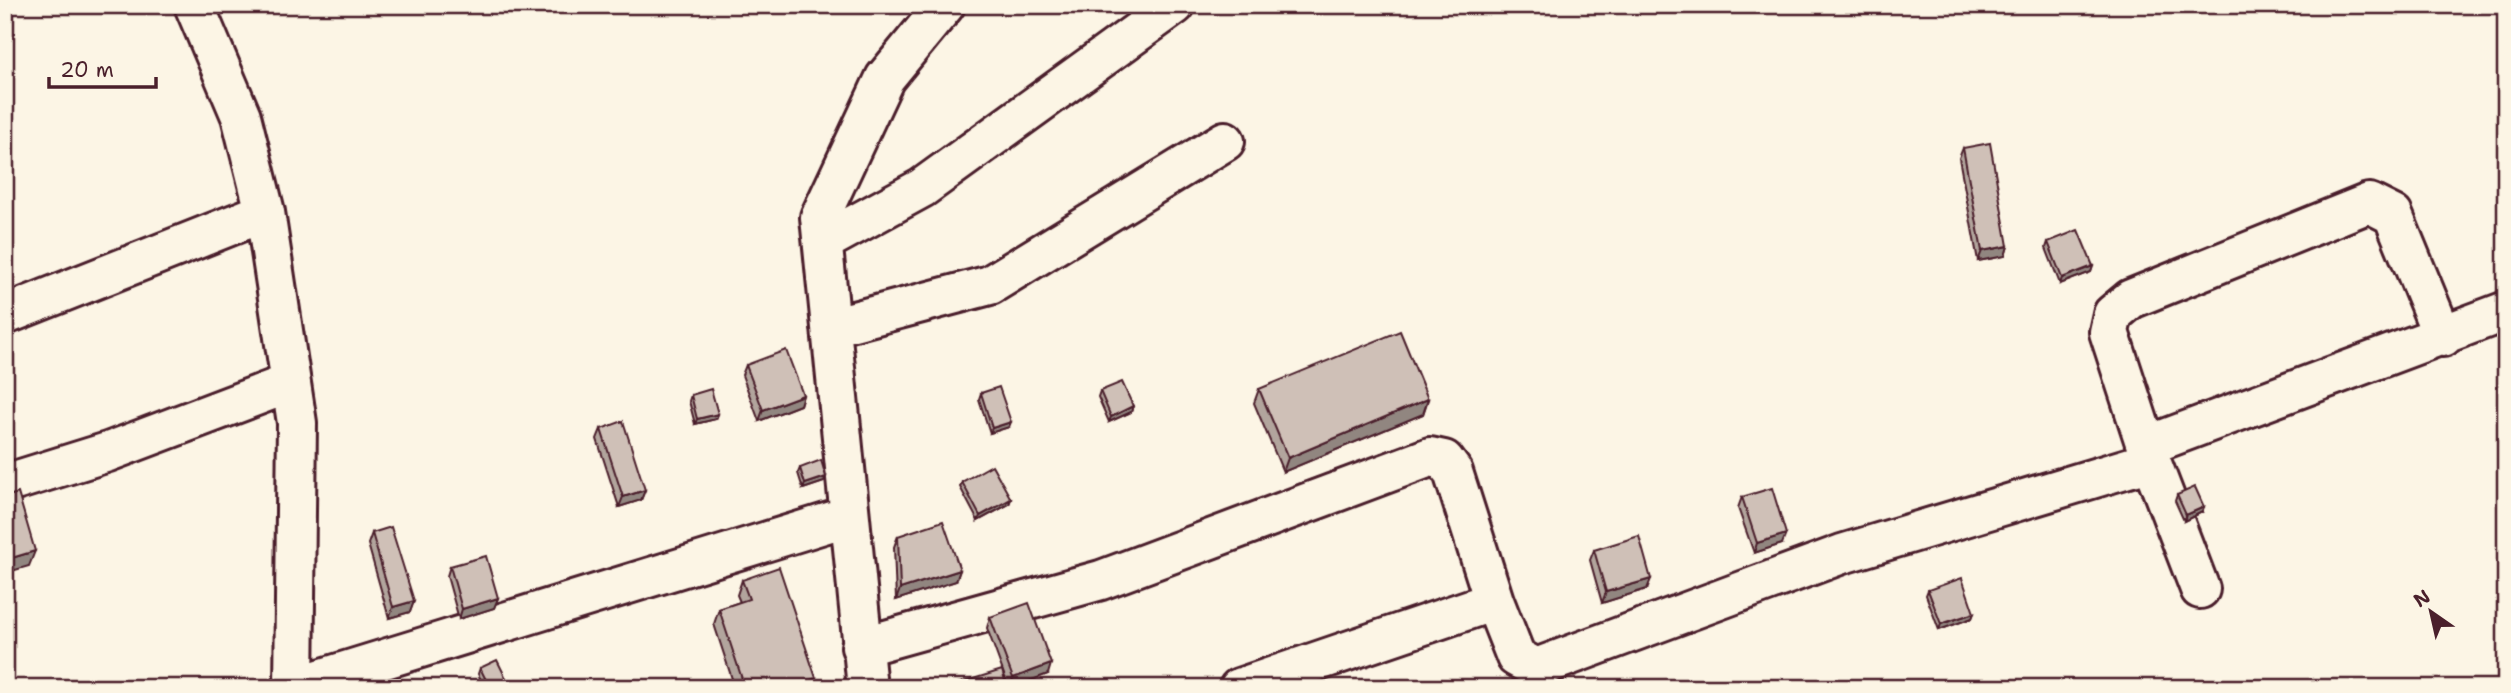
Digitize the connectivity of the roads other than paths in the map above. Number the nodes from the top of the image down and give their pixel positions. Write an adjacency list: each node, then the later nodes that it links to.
1 (194, 5): 5 (street)
2 (945, 5): 6 (street)
3 (1175, 5): 6 (street)
4 (1225, 141): 9 (street)
5 (265, 212): 8 (street); 11 (street)
6 (822, 242): 9 (street)
7 (2506, 311): 10 (street)
8 (5, 315)
9 (831, 327): 14 (street)
10 (2443, 337): 12 (street); 12 (street)
11 (290, 383): 13 (street); 18 (street)
12 (2148, 453): 15 (street); 16 (street)
13 (5, 484)
14 (849, 516): 17 (street); 18 (street)
15 (2200, 589)
16 (1494, 601): 17 (street); 20 (street)
17 (861, 647): 19 (street)
18 (294, 687)
19 (867, 688)
20 (1239, 688)

